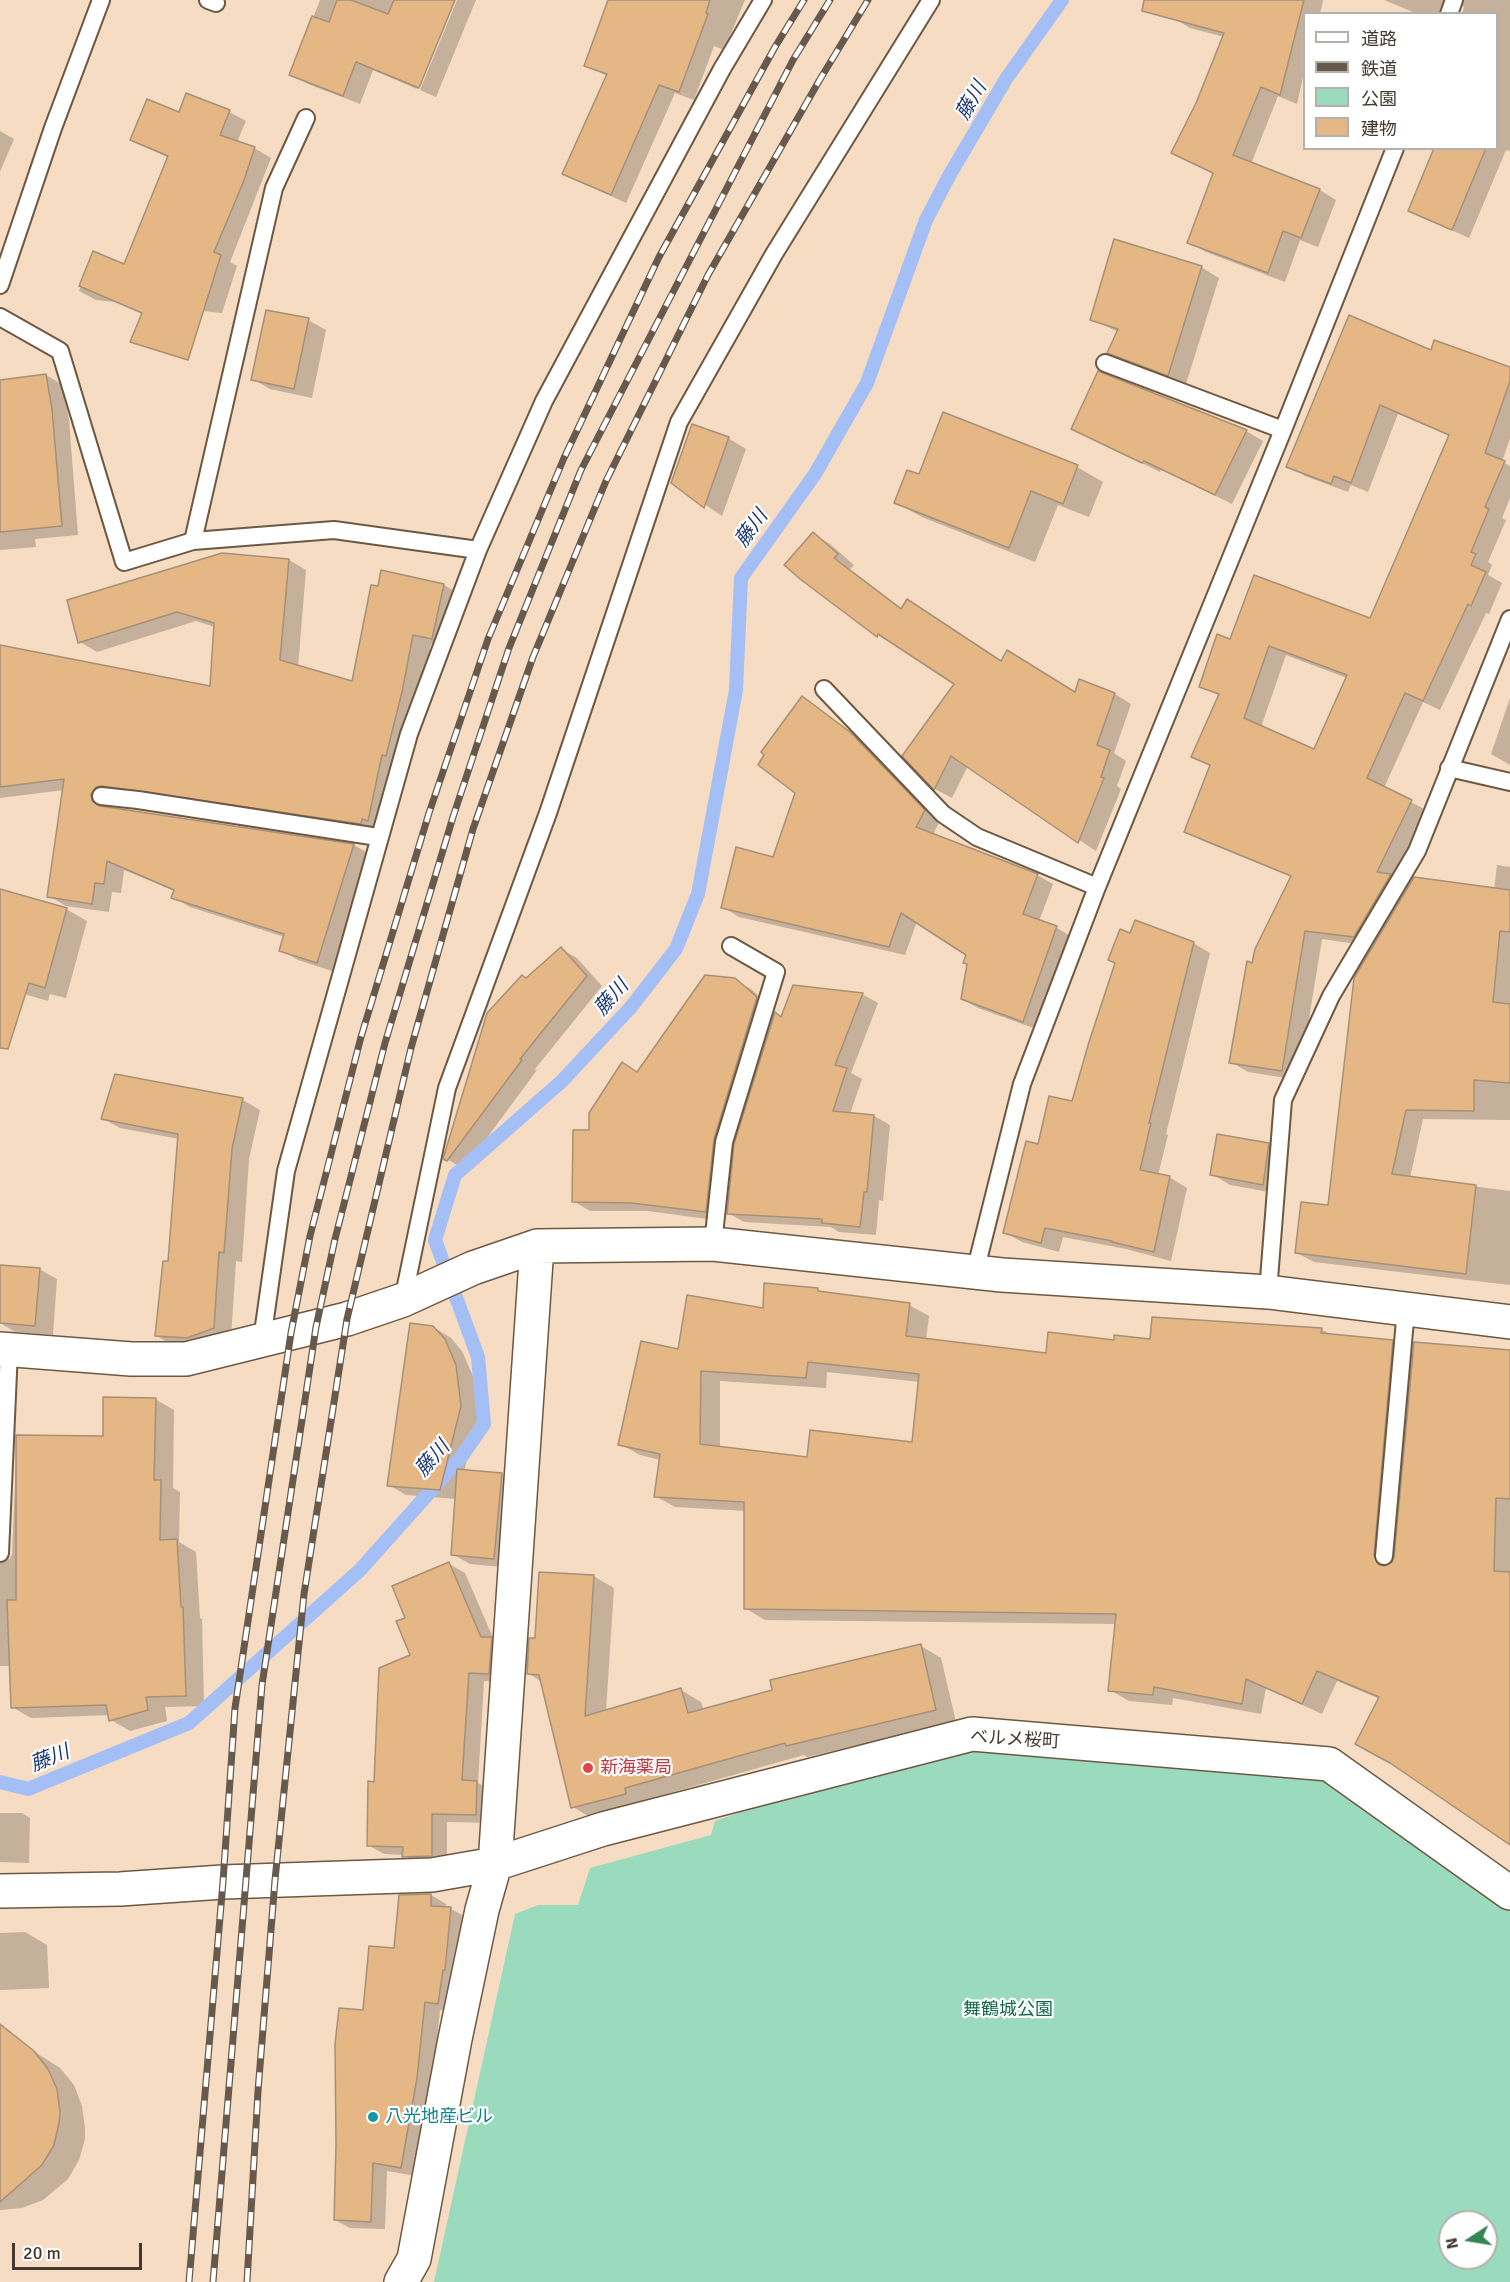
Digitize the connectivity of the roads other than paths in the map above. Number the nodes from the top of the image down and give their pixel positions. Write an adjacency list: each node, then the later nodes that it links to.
1 (101, 0): 6 (lane)
2 (763, 0): 11 (lane)
3 (931, 0): 24 (lane)
4 (306, 118): 10 (lane)
5 (1394, 150): 9 (lane)
6 (0, 285)
7 (0, 317): 10 (lane)
8 (1105, 363): 9 (lane)
9 (1283, 430): 18 (lane)
10 (193, 541): 11 (lane)
11 (478, 550): 17 (lane)
12 (1510, 619): 14 (lane)
13 (824, 689): 18 (lane)
14 (1449, 768): 15 (lane); 23 (lane)
15 (1510, 782)
16 (101, 796): 17 (lane)
17 (378, 837): 27 (lane)
18 (1097, 887): 22 (lane)
19 (731, 946): 20 (lane)
20 (713, 1244): 21 (street); 22 (street)
21 (537, 1246): 24 (street); 31 (street)
22 (975, 1272): 23 (street)
23 (1268, 1292): 25 (street)
24 (414, 1295): 27 (street)
25 (1406, 1309): 26 (street); 30 (lane)
26 (1510, 1322)
27 (262, 1340): 28 (street)
28 (5, 1350): 29 (lane)
29 (0, 1553)
30 (1384, 1556)
31 (495, 1864): 32 (street, ベルメ桜町); 33 (street, ベルメ桜町); 34 (street)
32 (0, 1891)
33 (1510, 1893)
34 (401, 2282)

